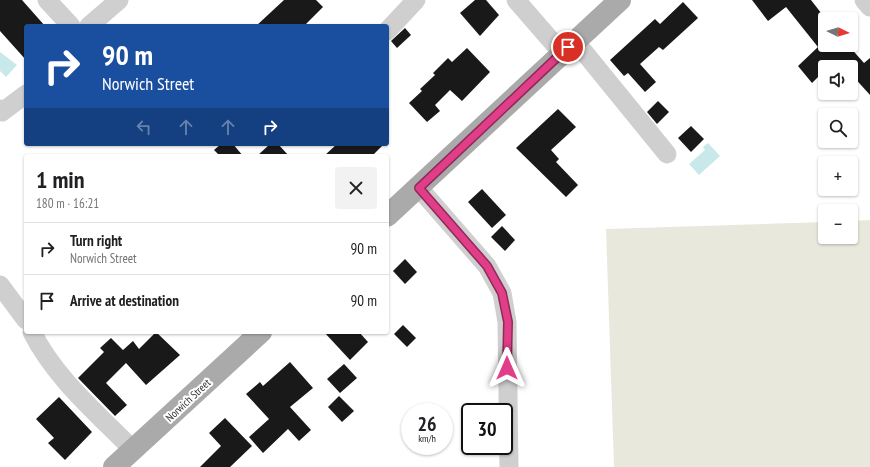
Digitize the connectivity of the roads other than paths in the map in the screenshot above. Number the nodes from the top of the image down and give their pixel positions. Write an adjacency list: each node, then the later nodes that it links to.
1 (48, 0): 8 (street)
2 (119, 0): 9 (street)
3 (416, 0): 10 (street)
4 (516, 0): 11 (street)
5 (620, 0): 11 (main road)
6 (864, 0): 7 (street)
7 (870, 7)
8 (69, 24)
9 (91, 24)
10 (389, 29)
11 (568, 47): 14 (street); 15 (main road)
12 (24, 95): 13 (street)
13 (1, 111)
14 (667, 154)
15 (419, 188): 16 (main road); 23 (street)
16 (389, 214)
17 (0, 285): 18 (street)
18 (24, 317)
19 (33, 334): 21 (street)
20 (259, 334): 21 (main road, Norwich Street)
21 (133, 450): 22 (main road, Norwich Street)
22 (114, 467)
23 (509, 467)

